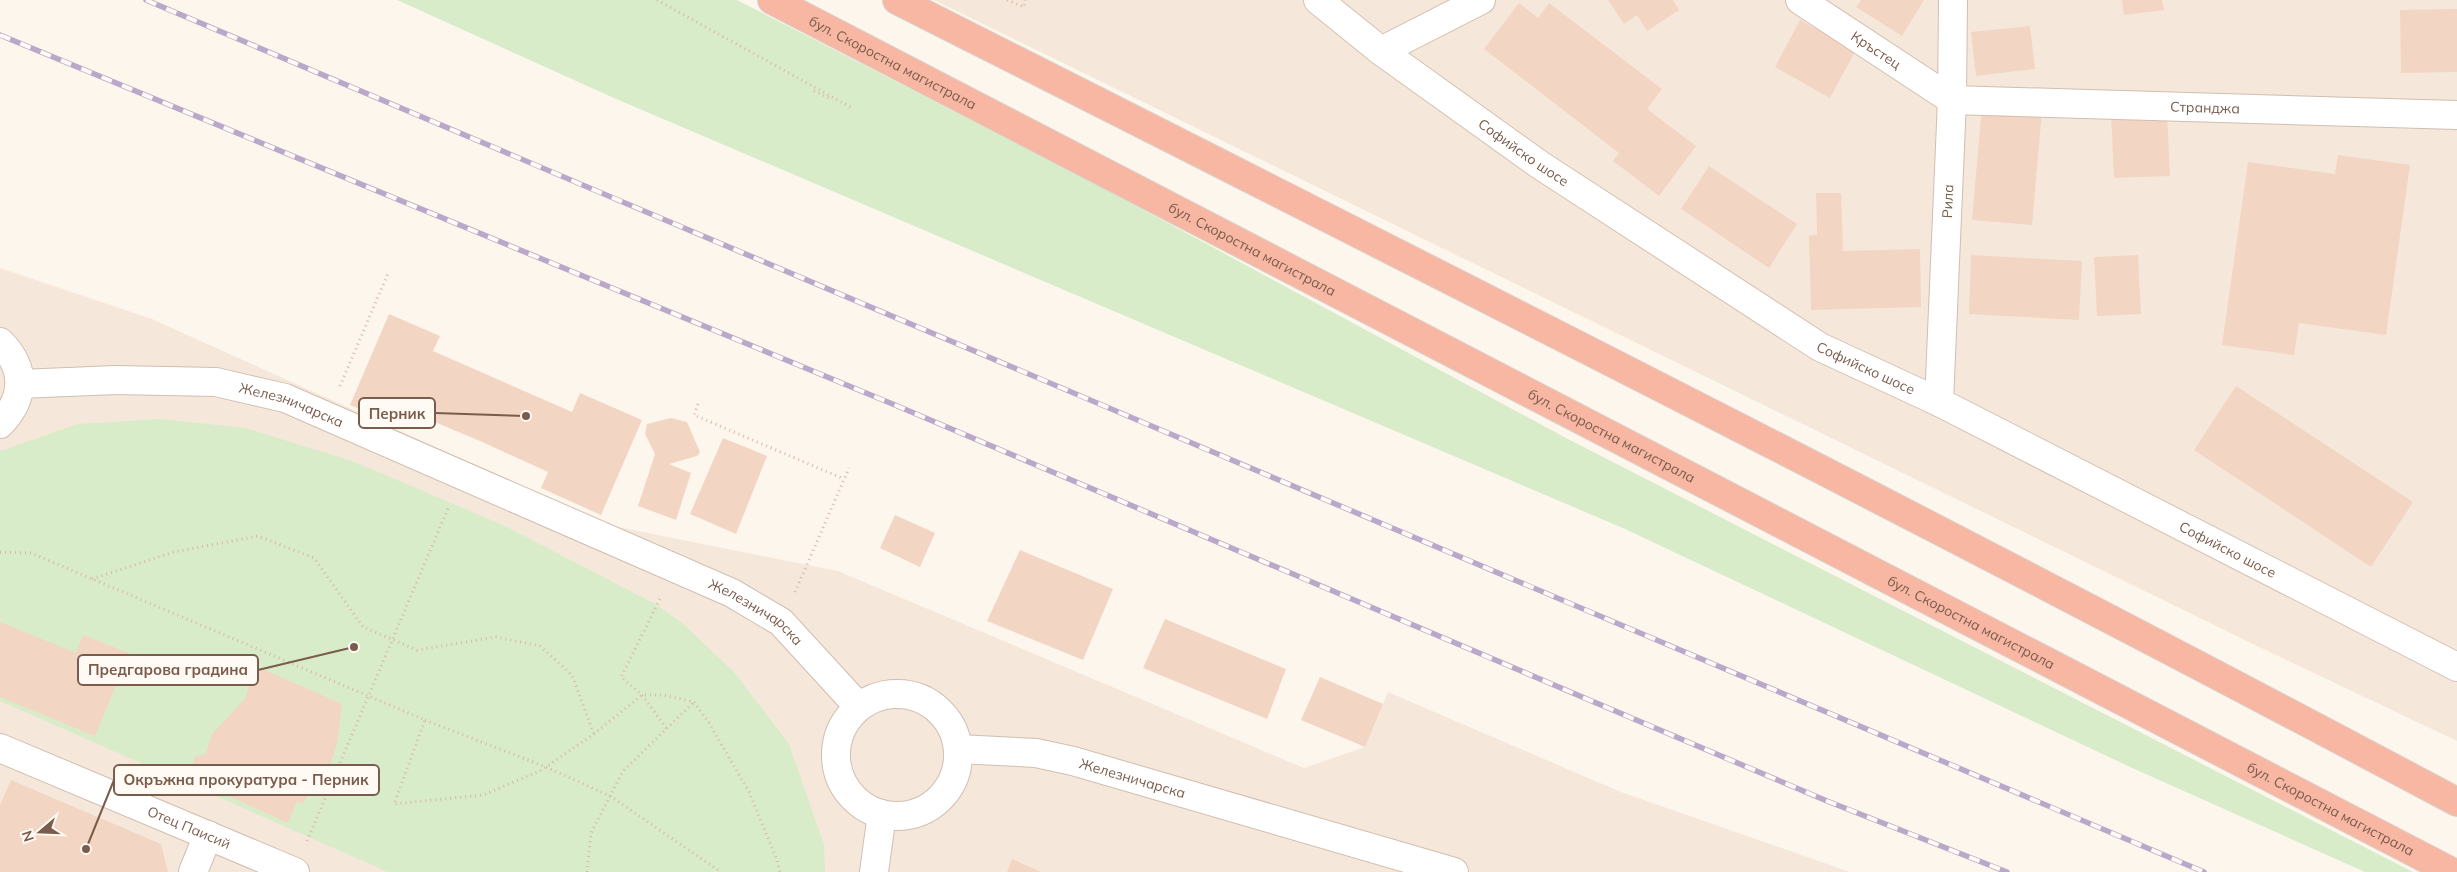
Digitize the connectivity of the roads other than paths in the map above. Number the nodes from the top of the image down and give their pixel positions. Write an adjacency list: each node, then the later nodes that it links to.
1 (772, 0): 25 (highway, бул. Скоростна магистрала)
2 (897, 0): 18 (highway)
3 (1318, 0): 7 (street, Софийско шосе)
4 (1482, 0): 7 (street)
5 (1800, 0): 8 (street, Кръстец)
6 (1953, 0): 8 (street, Рила)
7 (1381, 52): 12 (street, Софийско шосе)
8 (1952, 100): 9 (street, Странджа); 12 (street, Рила)
9 (2457, 115)
10 (0, 342): 11 (street)
11 (20, 384): 13 (street); 15 (street, Железничарска)
12 (1939, 402): 14 (street, Софийско шосе)
13 (0, 424)
14 (2457, 667)
15 (858, 706): 17 (street); 19 (street)
16 (0, 748): 20 (street, Отец Паисий)
17 (958, 749): 19 (street); 24 (street, Железничарска)
18 (2457, 802)
19 (882, 814): 23 (street)
20 (208, 835): 21 (street); 22 (street, Отец Паисий)
21 (194, 872)
22 (294, 872)
23 (874, 872)
24 (1454, 872)
25 (2452, 872)

